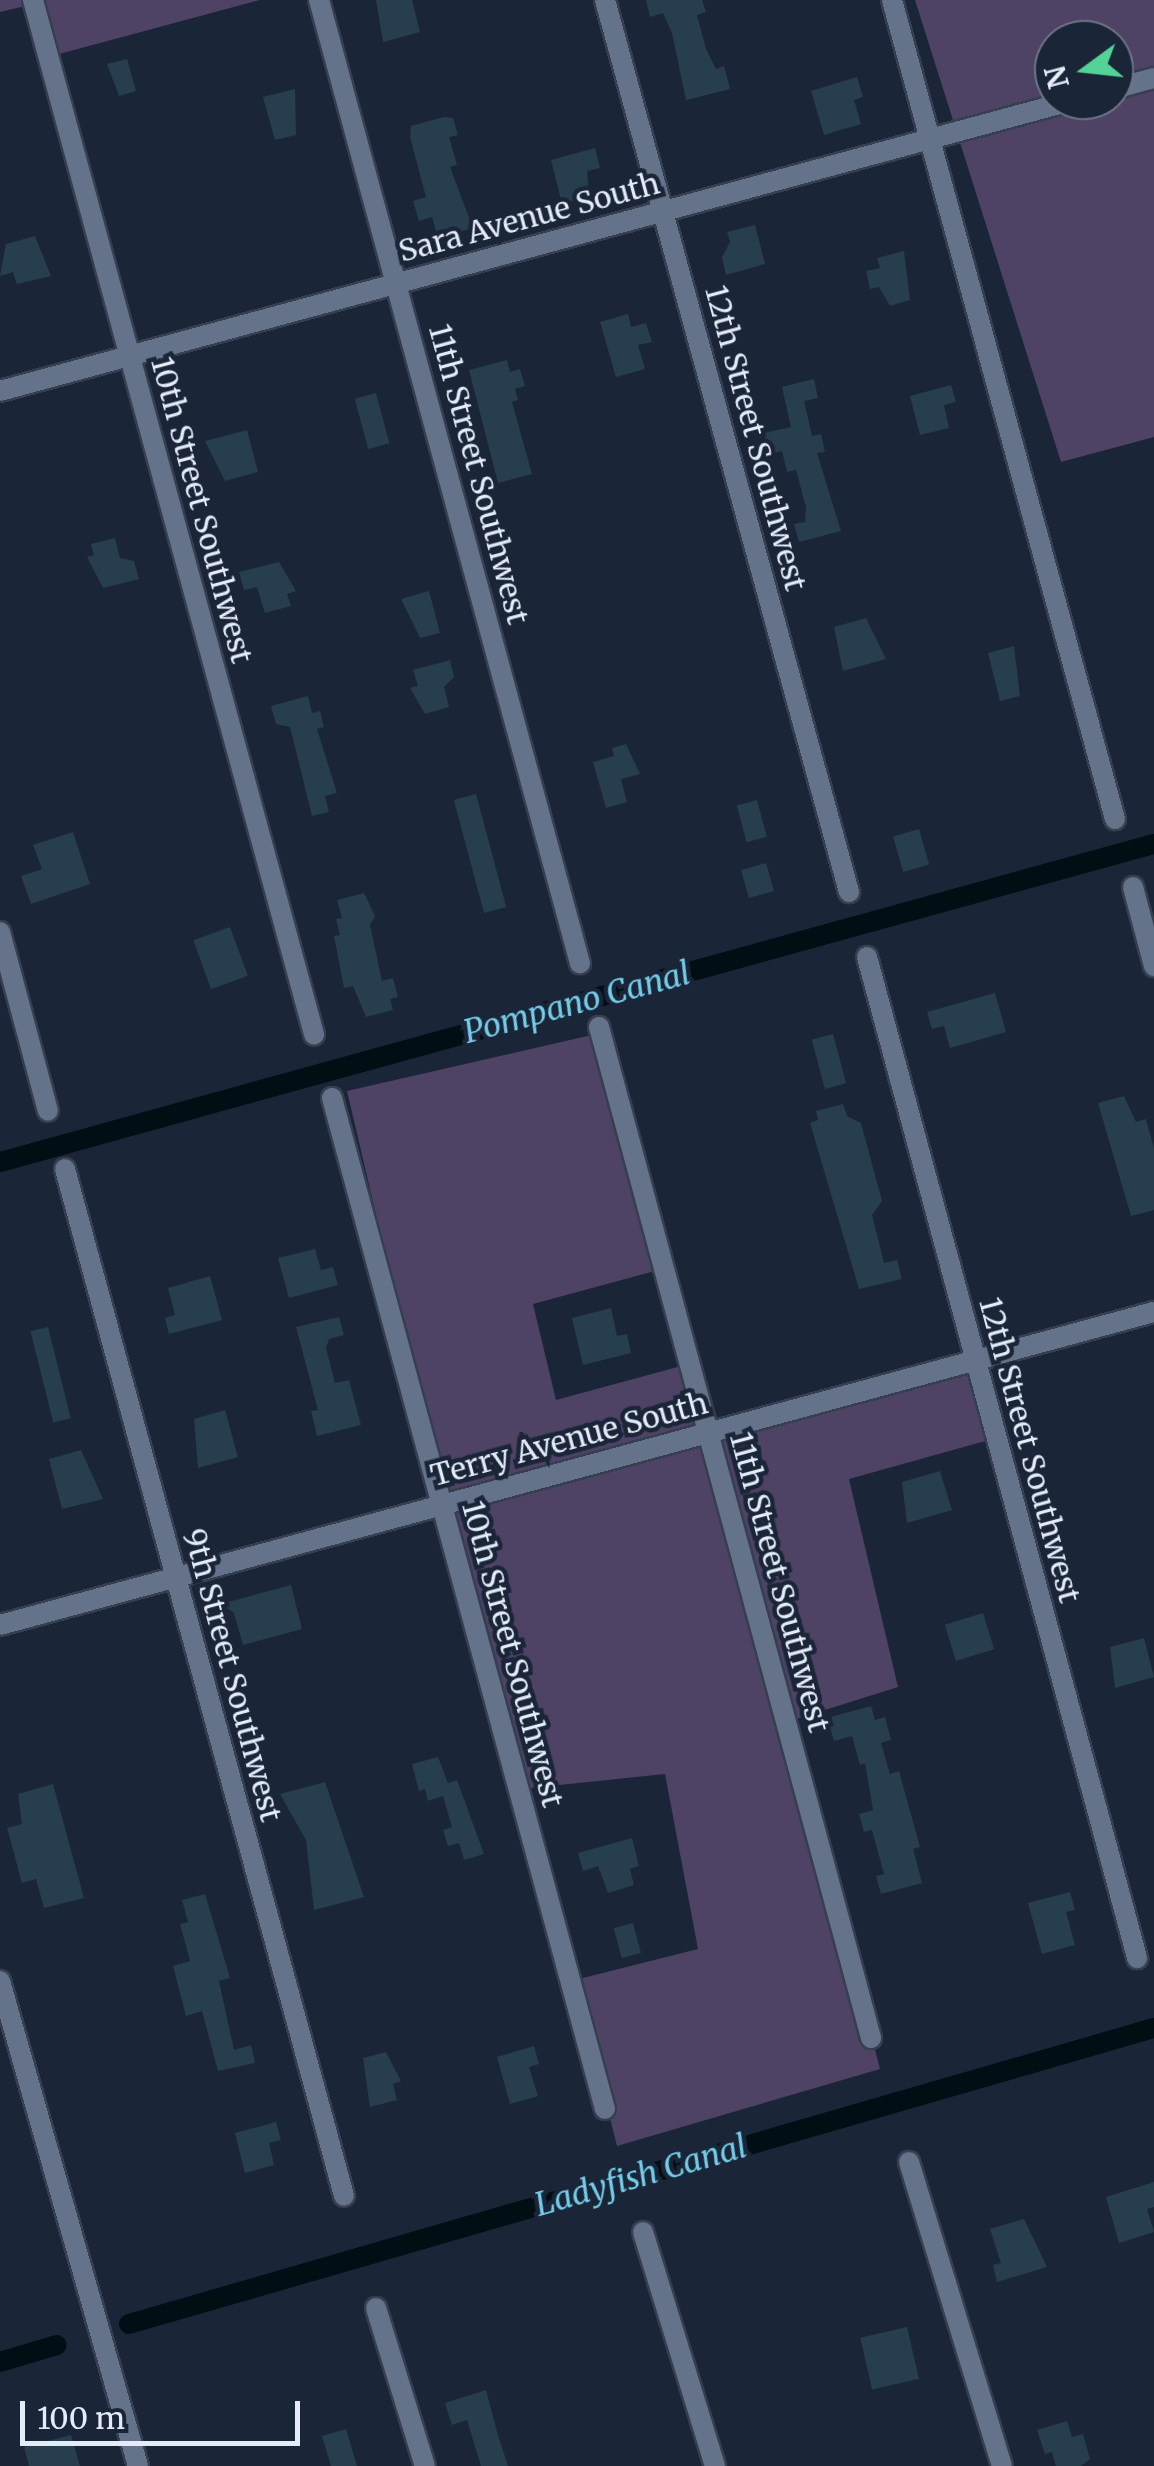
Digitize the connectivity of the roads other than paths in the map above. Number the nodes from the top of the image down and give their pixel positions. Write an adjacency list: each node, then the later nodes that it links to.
1 (34, 0): 9 (street, 10th Street Southwest)
2 (319, 0): 8 (street, 11th Street Southwest)
3 (605, 0): 7 (street, 12th Street Southwest)
4 (892, 0): 6 (street)
5 (1034, 111): 6 (street, Sara Avenue South)
6 (930, 139): 7 (street, Sara Avenue South); 11 (street)
7 (663, 212): 8 (street, Sara Avenue South); 13 (street, 12th Street Southwest)
8 (396, 285): 9 (street, Sara Avenue South); 16 (street, 11th Street Southwest)
9 (130, 356): 10 (street, Sara Avenue South); 19 (street, 10th Street Southwest)
10 (0, 391)
11 (1115, 819)
12 (1133, 887): 17 (street)
13 (849, 892)
14 (0, 932): 21 (street)
15 (867, 958): 24 (street, 12th Street Southwest)
16 (580, 963)
17 (1154, 966)
18 (598, 1026): 25 (street, 11th Street Southwest)
19 (314, 1034)
20 (332, 1098): 26 (street, 10th Street Southwest)
21 (48, 1111)
22 (65, 1169): 27 (street, 9th Street Southwest)
23 (1154, 1312): 24 (street, Terry Avenue South)
24 (975, 1360): 25 (street, Terry Avenue South); 29 (street, 12th Street Southwest)
25 (708, 1432): 26 (street, Terry Avenue South); 31 (street, 11th Street Southwest)
26 (442, 1506): 27 (street, Terry Avenue South); 32 (street, 10th Street Southwest)
27 (175, 1577): 28 (street, Terry Avenue South); 34 (street, 9th Street Southwest)
28 (0, 1626)
29 (1137, 1958)
30 (0, 1981): 37 (street)
31 (871, 2038)
32 (605, 2109)
33 (909, 2162): 40 (street)
34 (344, 2196)
35 (643, 2232): 39 (street)
36 (376, 2308): 38 (street)
37 (138, 2466)
38 (425, 2466)
39 (715, 2466)
40 (1002, 2466)

